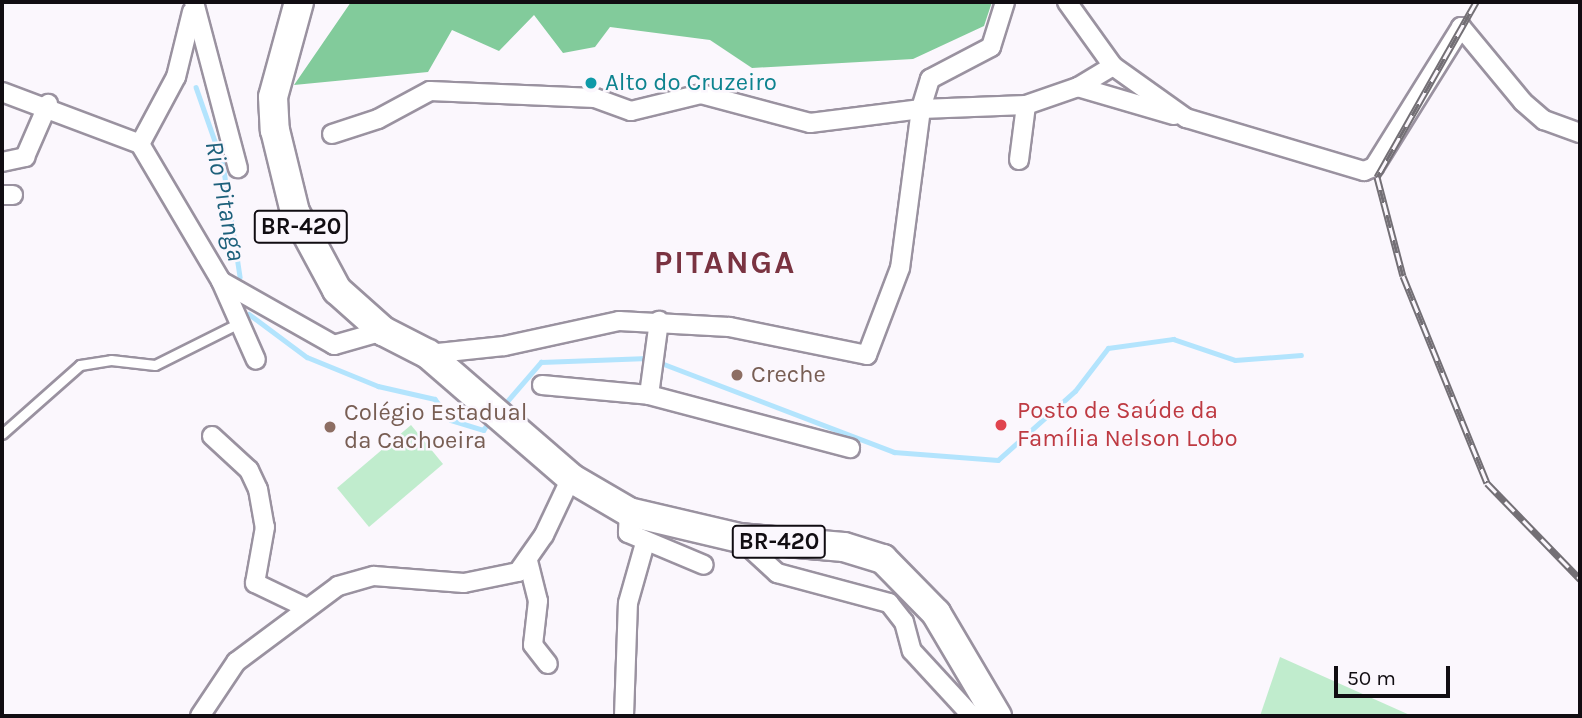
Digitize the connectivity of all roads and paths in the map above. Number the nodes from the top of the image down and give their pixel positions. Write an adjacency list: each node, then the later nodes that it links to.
1 (184, 2): 6 (street)
2 (194, 2): 6 (street); 19 (street)
3 (299, 2): 23 (main road, BR-420)
4 (1005, 2): 12 (street)
5 (1066, 2): 7 (street)
6 (189, 35): 16 (street)
7 (1113, 66): 8 (street); 13 (street)
8 (1078, 87): 11 (street); 13 (street)
9 (2, 92): 10 (street)
10 (48, 104): 16 (street); 18 (street)
11 (1026, 105): 12 (street); 17 (street)
12 (921, 109): 15 (street); 21 (street)
13 (1186, 118): 14 (street)
14 (1580, 133)
15 (332, 134)
16 (140, 144): 20 (street)
17 (1019, 160)
18 (2, 162)
19 (237, 168)
20 (221, 281): 22 (street); 23 (street)
21 (659, 321): 24 (street); 27 (street)
22 (239, 323): 25 (street); 28 (lane)
23 (383, 331): 24 (main road, BR-420)
24 (428, 354): 31 (main road, BR-420)
25 (256, 360)
26 (542, 385): 27 (street)
27 (649, 396): 30 (street)
28 (2, 434)
29 (212, 436): 37 (street)
30 (850, 448)
31 (571, 478): 32 (main road, BR-420); 35 (street)
32 (629, 512): 33 (main road, BR-420); 34 (street)
33 (739, 538): 41 (street); 42 (main road, BR-420)
34 (645, 543): 36 (street); 40 (street)
35 (528, 561): 37 (street); 38 (street)
36 (704, 565)
37 (303, 606): 39 (street)
38 (548, 664)
39 (200, 716)
40 (624, 716)
41 (972, 716)
42 (998, 716)

